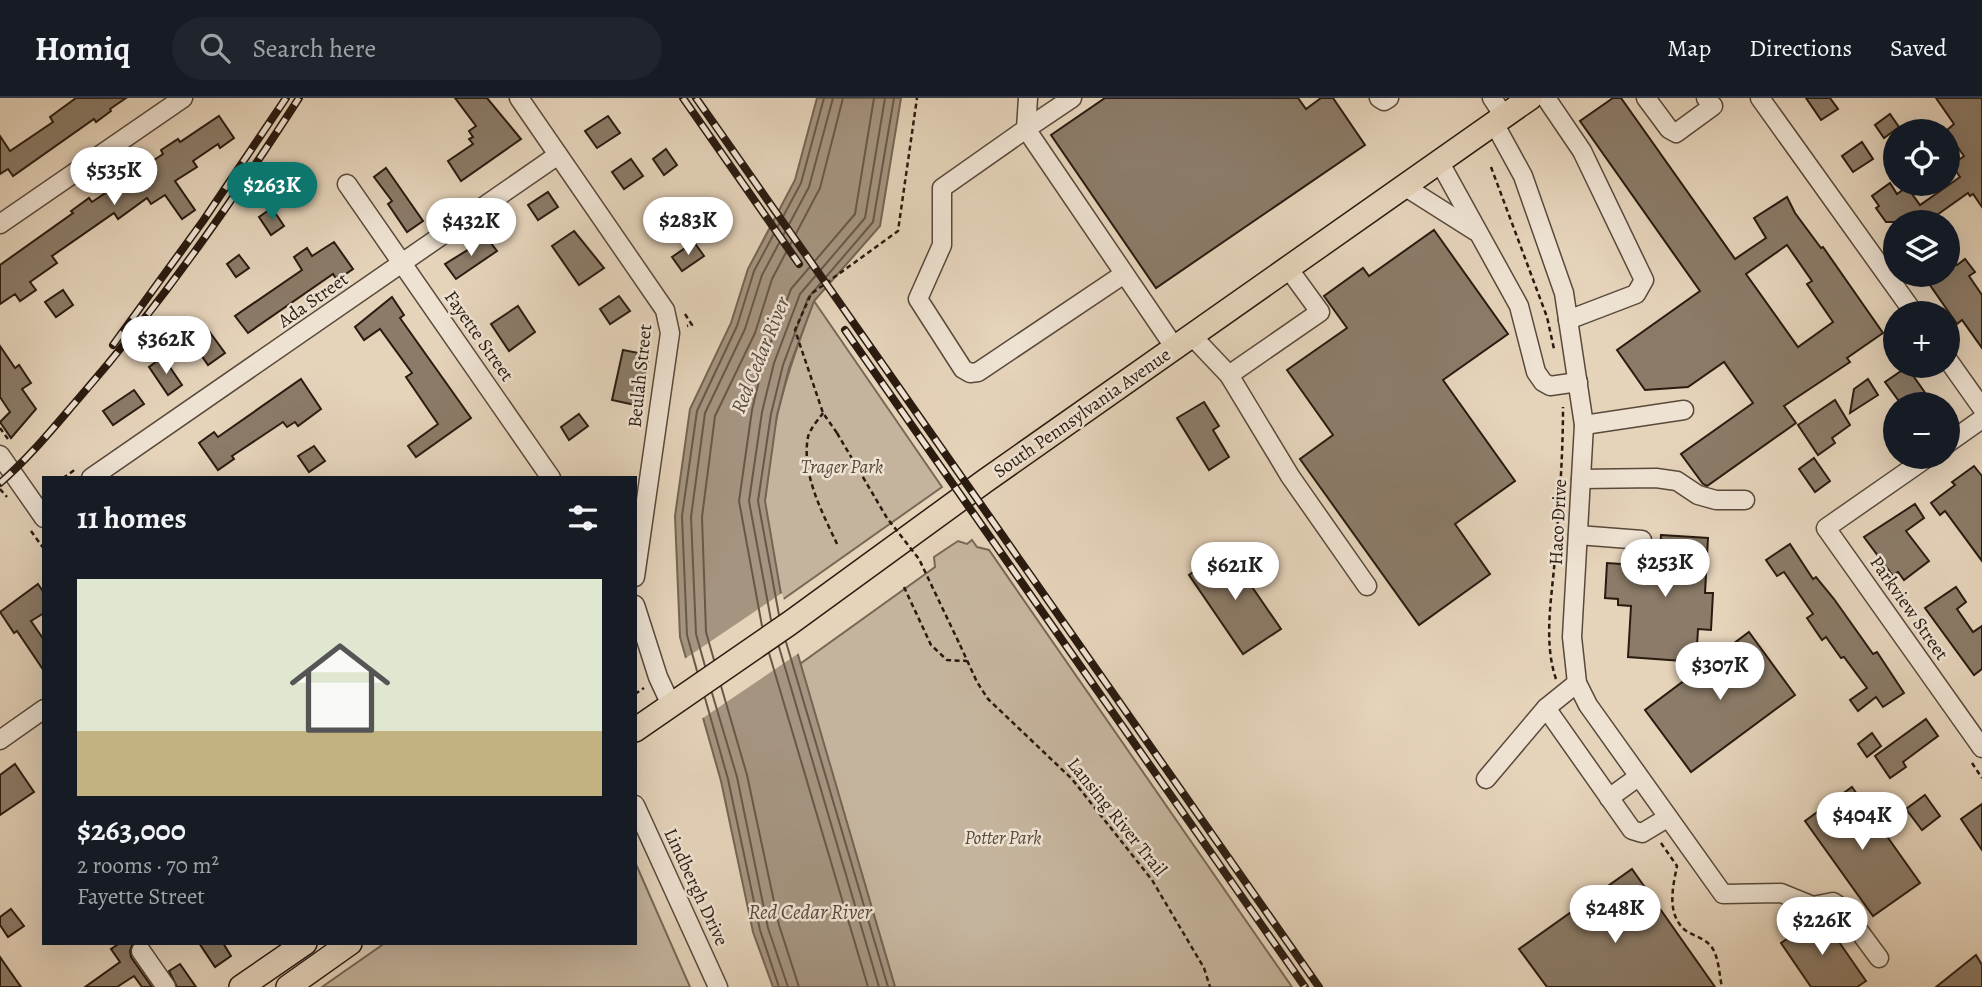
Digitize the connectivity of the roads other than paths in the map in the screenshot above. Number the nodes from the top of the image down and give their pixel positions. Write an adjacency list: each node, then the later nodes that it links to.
1 (183, 98): 18 (street)
2 (519, 98): 14 (street, Beulah Street)
3 (1028, 98): 13 (street)
4 (1072, 98): 13 (street)
5 (1379, 98): 6 (street)
6 (1389, 98)
7 (1530, 98): 12 (main road, South Pennsylvania Avenue)
8 (1546, 98): 24 (street)
9 (1646, 98): 11 (street)
10 (1760, 98): 23 (street)
11 (1715, 101)
12 (1496, 112): 15 (main road, South Pennsylvania Avenue); 24 (street, Haco Drive)
13 (1026, 130): 22 (street); 22 (street)
14 (558, 155): 20 (street, Ada Street); 43 (street, Beulah Street)
15 (1439, 161): 17 (main road, South Pennsylvania Avenue); 19 (street)
16 (347, 184): 20 (street, Fayette Street)
17 (1404, 186): 19 (street); 21 (main road, South Pennsylvania Avenue)
18 (0, 224)
19 (1478, 232): 28 (street)
20 (403, 263): 36 (street, Ada Street); 37 (street, Fayette Street)
21 (1288, 268): 25 (main road, South Pennsylvania Avenue); 26 (street)
22 (1124, 274): 25 (street)
23 (1905, 301)
24 (1568, 320): 28 (street, Haco Drive)
25 (1184, 342): 26 (street); 47 (main road, South Pennsylvania Avenue)
26 (1229, 374): 44 (street)
27 (1960, 377): 29 (street)
28 (1578, 382): 32 (street, Haco Drive)
29 (1982, 408)
30 (1684, 410): 32 (street)
31 (1982, 419): 33 (street)
32 (1584, 425): 38 (street, Haco Drive)
33 (1960, 435)
34 (0, 455): 40 (street)
35 (1911, 469): 52 (street, Parkview Street)
36 (94, 476)
37 (550, 476)
38 (1581, 479): 39 (street); 41 (street, Haco Drive)
39 (1745, 500)
40 (42, 512)
41 (1578, 535): 42 (street); 46 (street, Haco Drive)
42 (1642, 540)
43 (637, 563)
44 (1367, 586)
45 (637, 611): 47 (street)
46 (1577, 683): 48 (street); 53 (street, Haco Drive)
47 (679, 699): 50 (main road, South Pennsylvania Avenue)
48 (1546, 708): 54 (street); 55 (street)
49 (42, 710): 51 (street)
50 (637, 729)
51 (0, 740)
52 (1974, 751)
53 (1638, 777): 55 (street); 57 (street, Haco Drive)
54 (1486, 779)
55 (1609, 797): 57 (street)
56 (637, 809): 65 (street, Lindbergh Drive)
57 (1667, 818): 61 (street, Haco Drive)
58 (302, 945): 63 (main road)
59 (342, 946): 64 (main road)
60 (141, 951): 62 (street)
61 (1880, 958)
62 (166, 987)
63 (241, 987)
64 (288, 987)
65 (718, 987)

